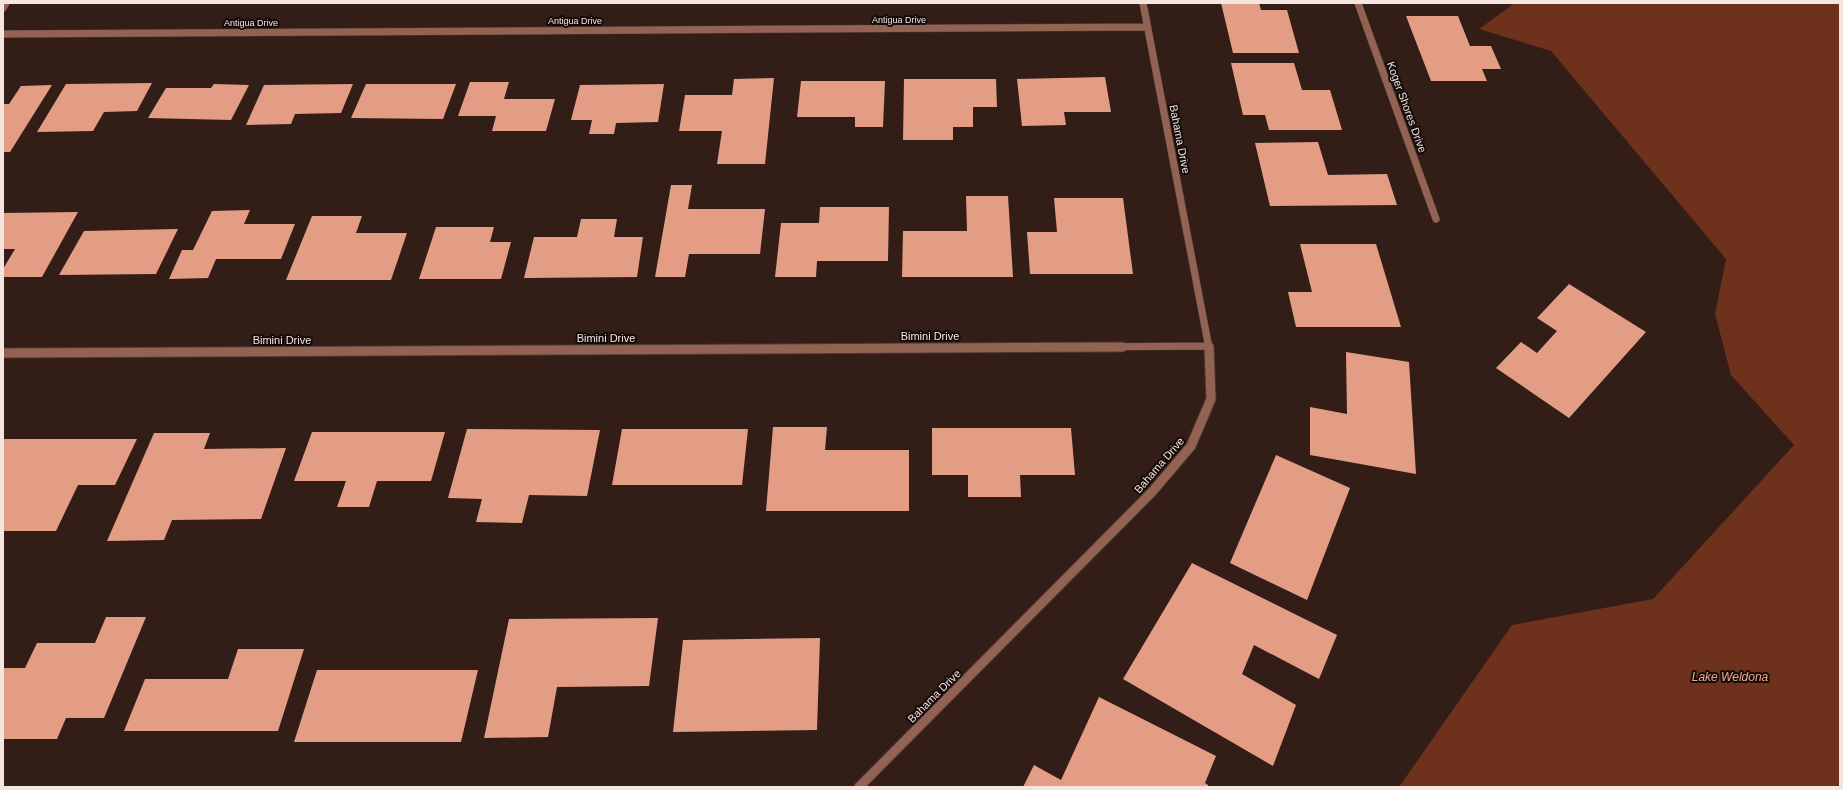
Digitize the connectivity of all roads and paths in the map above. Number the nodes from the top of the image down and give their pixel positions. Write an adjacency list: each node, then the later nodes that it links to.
1 (6, 3): 4 (street)
2 (1143, 3): 5 (street, Bahama Drive)
3 (1358, 3): 7 (street, Koger Shores Drive)
4 (3, 8)
5 (1146, 27): 6 (street, Antigua Drive); 8 (street, Bahama Drive)
6 (3, 34)
7 (1436, 219)
8 (1210, 346): 9 (street, Bimini Drive); 10 (street, Bahama Drive)
9 (3, 353)
10 (859, 787)

